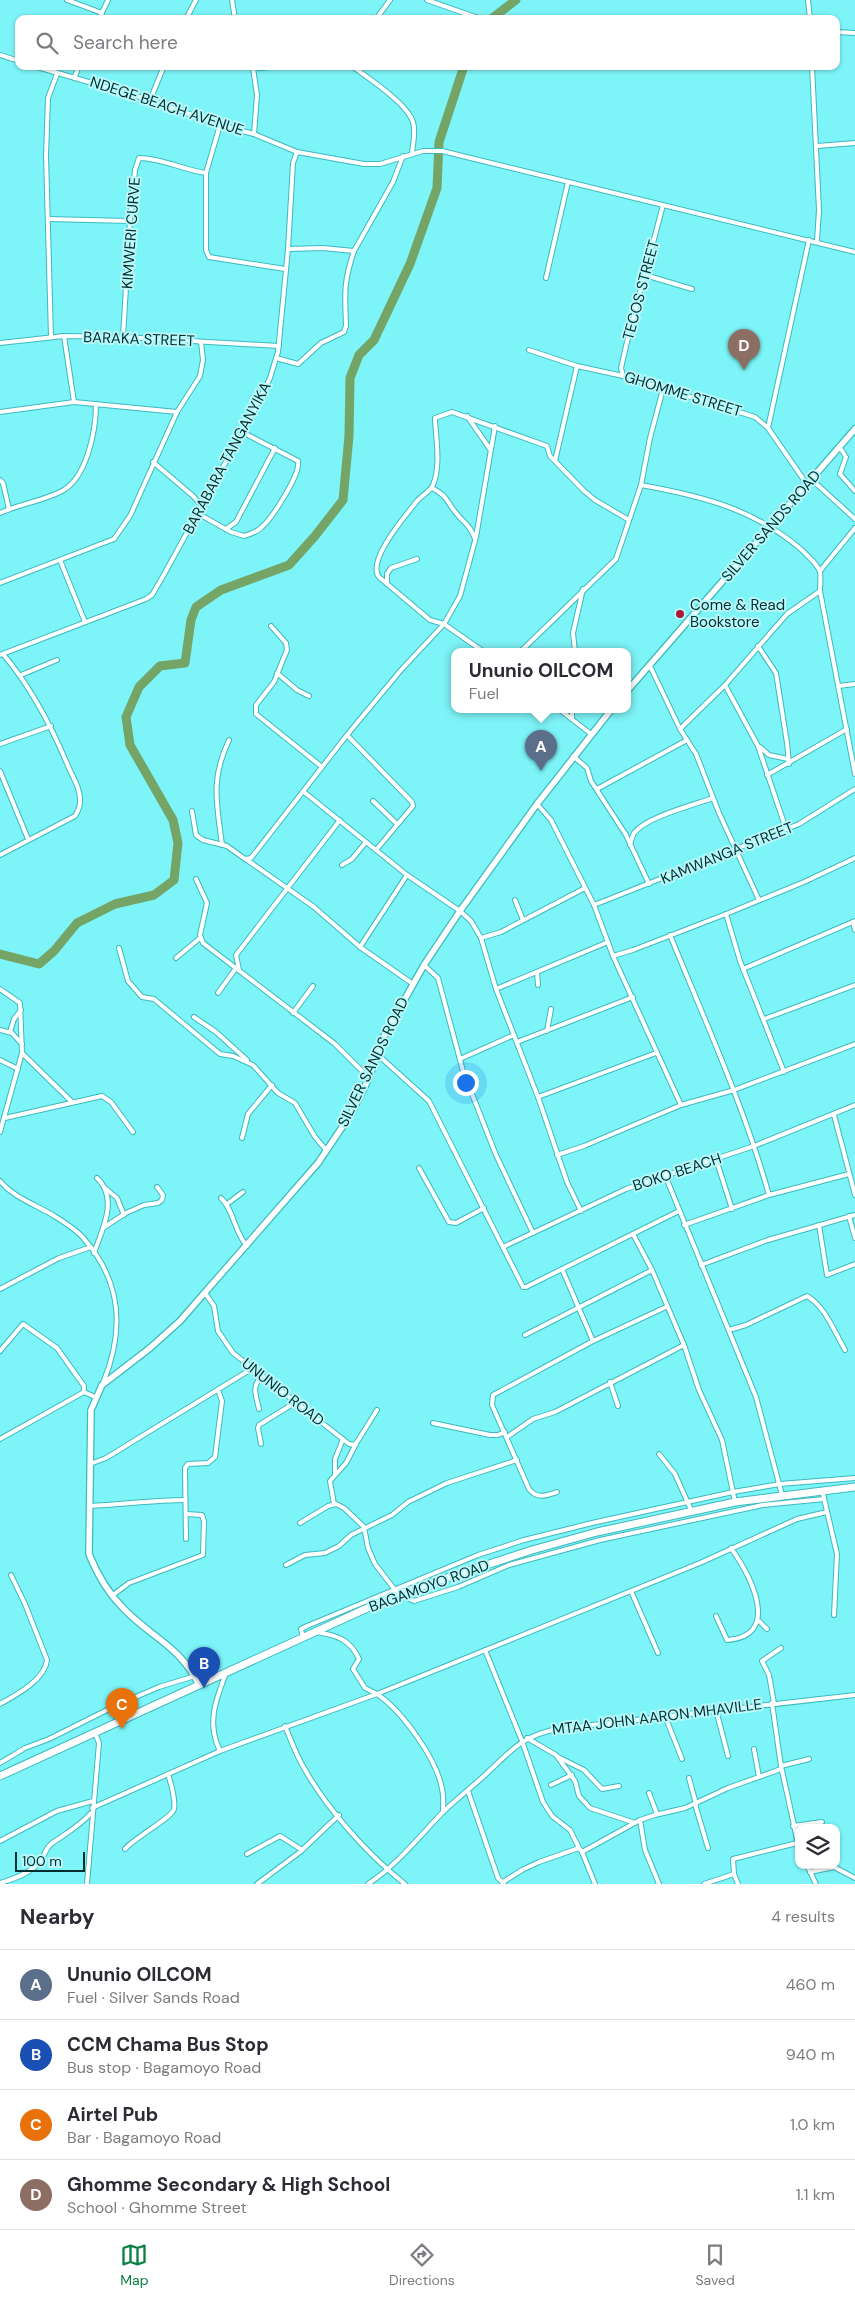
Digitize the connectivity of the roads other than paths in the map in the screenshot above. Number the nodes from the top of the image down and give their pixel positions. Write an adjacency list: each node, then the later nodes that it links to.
1 (67, 0): 8 (street)
2 (108, 0): 8 (street)
3 (196, 0): 10 (street)
4 (232, 0): 11 (street)
5 (390, 0): 12 (street)
6 (427, 0): 13 (street)
7 (808, 0): 14 (street)
8 (102, 12): 9 (street)
9 (101, 15)
10 (188, 15)
11 (234, 15)
12 (379, 15)
13 (470, 15)
14 (810, 15)
15 (840, 32): 16 (street)
16 (855, 33)
17 (0, 55): 18 (street)
18 (15, 60)
19 (46, 70): 25 (street, NDEGE BEACH AVENUE)
20 (77, 70): 26 (street)
21 (162, 70): 27 (street)
22 (253, 70): 29 (street)
23 (357, 70): 33 (street)
24 (812, 70): 31 (street)
25 (57, 74): 26 (street, NDEGE BEACH AVENUE); 38 (street)
26 (75, 76): 27 (street, NDEGE BEACH AVENUE)
27 (150, 100): 28 (street, NDEGE BEACH AVENUE)
28 (220, 125): 29 (street, NDEGE BEACH AVENUE); 35 (street)
29 (254, 134): 32 (street, NDEGE BEACH AVENUE)
30 (855, 143): 31 (street)
31 (817, 146): 41 (street)
32 (297, 152): 34 (street, NDEGE BEACH AVENUE); 42 (street, BARABARA TANGANYIKA)
33 (412, 153): 34 (street, NDEGE BEACH AVENUE); 36 (street, NDEGE BEACH AVENUE)
34 (402, 156): 43 (street)
35 (206, 173): 39 (street, KIMWERI CURVE); 45 (street)
36 (568, 182): 37 (street, NDEGE BEACH AVENUE); 47 (street)
37 (663, 205): 40 (street, NDEGE BEACH AVENUE); 46 (street, TECOS STREET)
38 (48, 219): 39 (street); 50 (street)
39 (130, 221): 51 (street, KIMWERI CURVE)
40 (809, 240): 41 (street, NDEGE BEACH AVENUE); 66 (street)
41 (817, 242): 44 (street, NDEGE BEACH AVENUE)
42 (288, 250): 43 (street); 45 (street, BARABARA TANGANYIKA)
43 (354, 251): 56 (street)
44 (855, 252)
45 (285, 269): 54 (street, BARABARA TANGANYIKA)
46 (645, 275): 48 (street); 58 (street, TECOS STREET)
47 (546, 278)
48 (692, 289)
49 (64, 336): 50 (street, BARAKA STREET); 51 (street, BARAKA STREET); 60 (street)
50 (51, 337): 53 (street, BARAKA STREET)
51 (123, 337): 52 (street, BARAKA STREET)
52 (201, 342): 54 (street, BARAKA STREET); 63 (street)
53 (0, 343)
54 (279, 346): 56 (street, BARABARA TANGANYIKA)
55 (529, 350): 57 (street, GHOMME STREET)
56 (276, 358): 68 (street, BARABARA TANGANYIKA)
57 (577, 366): 58 (street, GHOMME STREET); 72 (street)
58 (623, 376): 59 (street, GHOMME STREET)
59 (664, 389): 66 (street, GHOMME STREET); 76 (street)
60 (74, 402): 61 (street); 62 (street)
61 (96, 404): 63 (street); 80 (street)
62 (0, 412)
63 (178, 412): 73 (street)
64 (467, 416): 65 (street); 71 (street); 77 (street)
65 (495, 426): 71 (street); 72 (street)
66 (768, 428): 75 (street, GHOMME STREET)
67 (855, 429): 69 (street, SILVER SANDS ROAD)
68 (242, 432): 70 (street); 79 (street, BARABARA TANGANYIKA)
69 (840, 446): 75 (street, SILVER SANDS ROAD); 78 (street)
70 (275, 448): 87 (street); 87 (street)
71 (490, 449): 88 (street)
72 (555, 461): 84 (street)
73 (153, 462): 79 (street); 89 (street)
74 (0, 480): 80 (street)
75 (809, 481): 83 (street, GHOMME STREET); 85 (street, SILVER SANDS ROAD)
76 (641, 485): 84 (street); 85 (street)
77 (432, 488): 88 (street); 93 (street)
78 (855, 491)
79 (201, 505): 82 (street, BARABARA TANGANYIKA)
80 (9, 509): 81 (street)
81 (0, 513)
82 (197, 513): 87 (street); 96 (street, BARABARA TANGANYIKA)
83 (855, 519)
84 (629, 520): 94 (street)
85 (770, 526): 91 (street); 105 (street, SILVER SANDS ROAD)
86 (855, 528): 91 (street)
87 (226, 529)
88 (475, 541): 97 (street)
89 (60, 560): 92 (street); 96 (street)
90 (417, 560): 93 (street)
91 (820, 571): 95 (street)
92 (0, 583)
93 (387, 584): 97 (street)
94 (583, 590): 101 (street); 102 (street)
95 (820, 591): 99 (street); 110 (street)
96 (85, 622): 103 (street, BARABARA TANGANYIKA)
97 (444, 624): 100 (street); 121 (street)
98 (271, 626): 106 (street)
99 (758, 646): 109 (street); 128 (street)
100 (478, 648)
101 (524, 648)
102 (575, 648)
103 (1, 654): 107 (street)
104 (57, 660): 107 (street)
105 (650, 666): 111 (street, SILVER SANDS ROAD); 118 (street)
106 (277, 673): 112 (street); 129 (street)
107 (21, 675): 117 (street)
108 (855, 684): 110 (street)
109 (725, 685): 118 (street); 125 (street)
110 (838, 686): 119 (street)
111 (631, 687)
112 (309, 696)
113 (564, 713): 116 (street)
114 (572, 713): 116 (street)
115 (608, 713): 120 (street, SILVER SANDS ROAD)
116 (572, 719): 120 (street)
117 (51, 726): 124 (street); 146 (street)
118 (680, 729): 123 (street)
119 (847, 729): 126 (street); 128 (street)
120 (591, 734): 127 (street, SILVER SANDS ROAD)
121 (347, 735): 129 (street); 142 (street)
122 (228, 740): 148 (street)
123 (688, 740): 134 (street); 137 (street)
124 (0, 744)
125 (758, 746): 128 (street); 132 (street)
126 (853, 747): 131 (street)
127 (574, 756): 134 (street); 139 (street, SILVER SANDS ROAD)
128 (789, 761): 132 (street)
129 (322, 766): 136 (street)
130 (0, 771): 133 (street)
131 (855, 774)
132 (768, 775): 143 (street)
133 (1, 778): 146 (street)
134 (597, 789): 145 (street)
135 (855, 789): 143 (street, KAMWANGA STREET)
136 (304, 792): 141 (street); 153 (street)
137 (714, 798): 144 (street); 150 (street)
138 (373, 801): 142 (street)
139 (537, 804): 159 (street); 164 (street, SILVER SANDS ROAD)
140 (192, 811): 148 (street)
141 (340, 820): 147 (street); 160 (street)
142 (398, 824): 151 (street)
143 (786, 829): 150 (street, KAMWANGA STREET)
144 (635, 832): 145 (street); 149 (street)
145 (625, 833): 149 (street)
146 (28, 839): 152 (street)
147 (366, 842): 151 (street); 155 (street)
148 (222, 845): 153 (street)
149 (630, 845): 158 (street)
150 (736, 849): 158 (street, KAMWANGA STREET); 162 (street)
151 (376, 850): 156 (street)
152 (0, 855)
153 (245, 858): 160 (street)
154 (855, 858): 162 (street)
155 (342, 865)
156 (407, 875): 164 (street); 173 (street)
157 (196, 879): 170 (street)
158 (649, 884): 163 (street, KAMWANGA STREET)
159 (585, 888): 163 (street); 166 (street)
160 (286, 889): 173 (street); 178 (street)
161 (515, 900): 166 (street)
162 (759, 900): 165 (street)
163 (594, 905): 172 (street)
164 (460, 911): 171 (street); 177 (street, SILVER SANDS ROAD)
165 (726, 914): 169 (street); 179 (street)
166 (524, 920): 171 (street)
167 (854, 922): 168 (street); 179 (street)
168 (855, 930)
169 (670, 935): 175 (street); 211 (street)
170 (200, 938): 176 (street); 178 (street)
171 (481, 938): 186 (street)
172 (608, 942): 175 (street); 180 (street)
173 (360, 947): 181 (street)
174 (119, 948): 206 (street)
175 (613, 956): 188 (street)
176 (176, 958)
177 (424, 965): 181 (street, SILVER SANDS ROAD); 204 (street)
178 (238, 969): 187 (street); 191 (street)
179 (743, 969): 193 (street)
180 (537, 972): 182 (street); 186 (street)
181 (413, 984): 203 (street, SILVER SANDS ROAD)
182 (538, 985)
183 (855, 985): 193 (street)
184 (313, 986): 191 (street)
185 (0, 989): 190 (street)
186 (496, 989): 197 (street)
187 (218, 993)
188 (633, 997): 195 (street); 202 (street)
189 (551, 1009): 195 (street)
190 (22, 1010): 196 (street); 200 (street)
191 (293, 1013): 209 (street)
192 (194, 1017): 206 (street)
193 (764, 1020): 208 (street)
194 (0, 1030): 196 (street)
195 (546, 1031): 198 (street)
196 (10, 1032): 200 (street)
197 (514, 1035): 198 (street); 204 (street)
198 (516, 1042): 212 (street)
199 (855, 1044): 208 (street)
200 (22, 1045): 201 (street)
201 (22, 1053): 207 (street); 213 (street)
202 (656, 1053): 212 (street); 214 (street)
203 (377, 1054): 209 (street, SILVER SANDS ROAD); 238 (street)
204 (460, 1059): 248 (street)
205 (0, 1060): 207 (street)
206 (250, 1063): 210 (street)
207 (18, 1070): 218 (street)
208 (784, 1072): 211 (street)
209 (369, 1078): 223 (street, SILVER SANDS ROAD)
210 (272, 1085): 221 (street); 223 (street)
211 (734, 1090): 214 (street); 222 (street)
212 (538, 1097): 224 (street)
213 (72, 1102): 218 (street); 220 (street)
214 (681, 1105): 224 (street)
215 (855, 1105): 217 (street, BOKO BEACH)
216 (0, 1114): 218 (street)
217 (834, 1114): 222 (street, BOKO BEACH); 227 (street)
218 (5, 1116): 219 (street)
219 (0, 1132)
220 (133, 1132)
221 (242, 1138)
222 (754, 1146): 225 (street, BOKO BEACH); 234 (street)
223 (326, 1150): 251 (street, SILVER SANDS ROAD)
224 (557, 1155): 240 (street)
225 (716, 1159): 228 (street, BOKO BEACH); 239 (street)
226 (419, 1168): 238 (street)
227 (849, 1174): 234 (street); 235 (street)
228 (665, 1175): 240 (street, BOKO BEACH); 241 (street)
229 (97, 1178): 232 (street)
230 (0, 1181): 252 (street)
231 (157, 1187): 243 (street)
232 (105, 1188): 243 (street); 247 (street)
233 (243, 1192): 237 (street)
234 (769, 1195): 239 (street)
235 (855, 1195)
236 (221, 1198): 237 (street)
237 (227, 1204): 251 (street)
238 (484, 1208): 253 (street)
239 (732, 1208): 245 (street)
240 (581, 1211): 248 (street, BOKO BEACH)
241 (680, 1211): 245 (street); 249 (street)
242 (855, 1214): 244 (street)
243 (124, 1215): 247 (street)
244 (849, 1216): 246 (street); 250 (street)
245 (684, 1224): 256 (street)
246 (820, 1225): 255 (street); 256 (street)
247 (103, 1228): 254 (street)
248 (533, 1233): 253 (street, BOKO BEACH)
249 (633, 1234): 257 (street); 258 (street)
250 (855, 1238)
251 (247, 1246): 260 (street, SILVER SANDS ROAD)
252 (90, 1247): 254 (street); 259 (street)
253 (503, 1248): 257 (street)
254 (94, 1253): 272 (street)
255 (855, 1264)
256 (701, 1265): 263 (street)
257 (562, 1269): 262 (street)
258 (652, 1270): 261 (street); 262 (street)
259 (0, 1289)
260 (205, 1293): 269 (street, UNUNIO ROAD); 272 (street, SILVER SANDS ROAD)
261 (666, 1307): 265 (street); 266 (street)
262 (580, 1308): 264 (street); 265 (street)
263 (729, 1330): 267 (street); 292 (street)
264 (525, 1335)
265 (593, 1341): 281 (street)
266 (684, 1344): 271 (street); 296 (street)
267 (845, 1350)
268 (0, 1351): 274 (street)
269 (253, 1368): 270 (street, UNUNIO ROAD); 273 (street)
270 (262, 1375): 276 (street, UNUNIO ROAD); 278 (street)
271 (610, 1382): 277 (street); 282 (street)
272 (102, 1385): 275 (street)
273 (218, 1390): 289 (street); 299 (street)
274 (84, 1392): 275 (street); 283 (street)
275 (95, 1397): 289 (street)
276 (296, 1402): 284 (street, UNUNIO ROAD); 286 (street)
277 (618, 1406)
278 (260, 1409)
279 (377, 1410): 285 (street)
280 (433, 1423): 281 (street)
281 (505, 1432): 282 (street)
282 (507, 1437): 288 (street)
283 (0, 1439)
284 (343, 1439): 285 (street, UNUNIO ROAD); 290 (street)
285 (357, 1442): 290 (street)
286 (261, 1444)
287 (659, 1454): 300 (street)
288 (517, 1460): 295 (street); 308 (street)
289 (90, 1464): 303 (street)
290 (335, 1475): 302 (street)
291 (855, 1478): 292 (street)
292 (780, 1484): 296 (street); 297 (street)
293 (855, 1487): 294 (highway, BAGAMOYO ROAD)
294 (822, 1490): 297 (highway, BAGAMOYO ROAD); 298 (street)
295 (557, 1492)
296 (734, 1492): 300 (street); 301 (street)
297 (782, 1495): 301 (highway, BAGAMOYO ROAD)
298 (824, 1499): 305 (street); 312 (street)
299 (185, 1500): 303 (street); 306 (street)
300 (688, 1502): 304 (street); 315 (street)
301 (735, 1502): 304 (highway, BAGAMOYO ROAD)
302 (334, 1504): 307 (street); 308 (street)
303 (88, 1506): 317 (street)
304 (692, 1512): 311 (highway, BAGAMOYO ROAD)
305 (827, 1512): 310 (street); 318 (street)
306 (186, 1514): 309 (street); 317 (street)
307 (300, 1523)
308 (364, 1528): 313 (street); 315 (street)
309 (186, 1539)
310 (731, 1548): 316 (street); 320 (street)
311 (532, 1550): 312 (street); 315 (highway, BAGAMOYO ROAD)
312 (534, 1558): 315 (street)
313 (286, 1565)
314 (11, 1575): 332 (street)
315 (396, 1591): 322 (highway, BAGAMOYO ROAD); 323 (street)
316 (631, 1591): 325 (street); 326 (street)
317 (113, 1595): 328 (street)
318 (834, 1615)
319 (716, 1616): 320 (street)
320 (759, 1621): 321 (street)
321 (767, 1629)
322 (316, 1632): 323 (highway, BAGAMOYO ROAD); 330 (street)
323 (303, 1638): 327 (highway, BAGAMOYO ROAD)
324 (781, 1648): 333 (street)
325 (485, 1650): 330 (street); 339 (street)
326 (658, 1653)
327 (226, 1671): 329 (highway, BAGAMOYO ROAD); 341 (street)
328 (195, 1676): 329 (street); 346 (street)
329 (199, 1685): 337 (highway, BAGAMOYO ROAD)
330 (377, 1694): 336 (street); 360 (street)
331 (855, 1695): 333 (street, MTAA JOHN AARON MHAVILLE)
332 (1, 1702)
333 (773, 1703): 334 (street, MTAA JOHN AARON MHAVILLE); 347 (street)
334 (716, 1710): 335 (street, MTAA JOHN AARON MHAVILLE); 342 (street)
335 (665, 1716): 338 (street, MTAA JOHN AARON MHAVILLE); 344 (street)
336 (285, 1726): 341 (street); 363 (street)
337 (95, 1732): 350 (highway, BAGAMOYO ROAD); 357 (street)
338 (527, 1738): 339 (street, MTAA JOHN AARON MHAVILLE); 343 (street)
339 (522, 1741): 355 (street, MTAA JOHN AARON MHAVILLE); 374 (street)
340 (754, 1749): 351 (street)
341 (220, 1751): 348 (street)
342 (728, 1756)
343 (558, 1757): 349 (street); 354 (street)
344 (682, 1759)
345 (809, 1759): 347 (street)
346 (0, 1763)
347 (781, 1768): 351 (street); 367 (street)
348 (168, 1774): 359 (street); 372 (street)
349 (572, 1775): 353 (street); 366 (street)
350 (0, 1776)
351 (759, 1777): 358 (street)
352 (689, 1778): 358 (street)
353 (551, 1785)
354 (619, 1786)
355 (468, 1791): 360 (street, MTAA JOHN AARON MHAVILLE); 382 (street)
356 (649, 1793): 362 (street)
357 (93, 1801): 359 (street); 369 (street)
358 (696, 1804): 362 (street); 371 (street)
359 (92, 1808): 361 (street)
360 (443, 1812): 376 (street, MTAA JOHN AARON MHAVILLE)
361 (92, 1813): 381 (street); 383 (street)
362 (657, 1814): 364 (street)
363 (338, 1815): 373 (street); 376 (street)
364 (640, 1820): 366 (street); 388 (street)
365 (822, 1822): 367 (street)
366 (635, 1823): 374 (street)
367 (793, 1826): 368 (street)
368 (795, 1834)
369 (0, 1841)
370 (795, 1847): 379 (street)
371 (708, 1848)
372 (124, 1849)
373 (302, 1850): 375 (street); 384 (street)
374 (581, 1850): 382 (street); 387 (street)
375 (246, 1854)
376 (388, 1869): 385 (street, MTAA JOHN AARON MHAVILLE); 386 (street)
377 (809, 1869): 378 (street)
378 (810, 1872): 380 (street); 391 (street)
379 (734, 1874): 389 (street); 390 (street)
380 (855, 1878)
381 (0, 1883)
382 (504, 1883)
383 (87, 1884)
384 (257, 1884)
385 (368, 1884)
386 (405, 1884)
387 (595, 1884)
388 (659, 1884)
389 (704, 1884)
390 (738, 1884)
391 (816, 1884)

